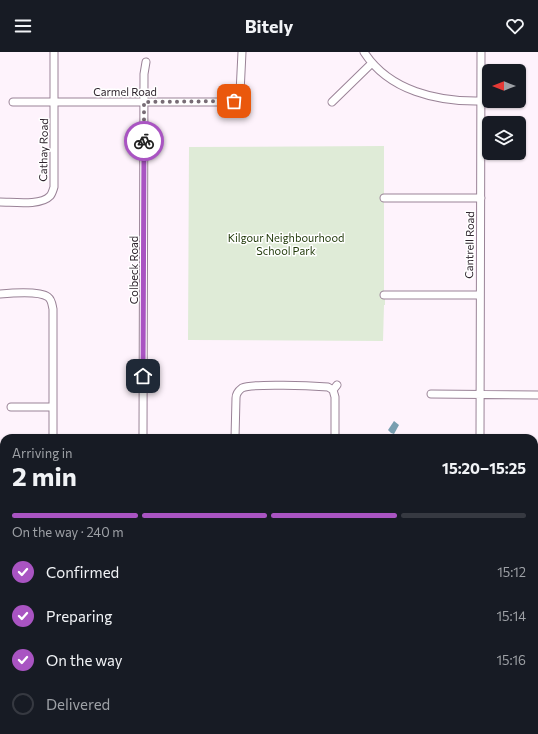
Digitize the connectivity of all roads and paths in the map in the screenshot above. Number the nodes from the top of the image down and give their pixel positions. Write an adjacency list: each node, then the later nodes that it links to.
1 (54, 52): 9 (street, Cathay Road)
2 (242, 52): 10 (street, Carmel Road)
3 (364, 52): 6 (street)
4 (481, 52): 7 (street, Cantrell Road)
5 (146, 62): 10 (street, Colbeck Road)
6 (372, 63): 7 (street); 11 (street)
7 (481, 101): 13 (street, Cantrell Road)
8 (13, 102): 9 (street, Carmel Road)
9 (54, 102): 10 (street, Carmel Road); 14 (street, Cathay Road)
10 (144, 102): 24 (street, Colbeck Road)
11 (332, 102)
12 (384, 198): 13 (street)
13 (481, 198): 17 (street, Cantrell Road)
14 (0, 202)
15 (0, 294): 22 (street)
16 (384, 295): 17 (street)
17 (480, 295): 19 (street, Cantrell Road)
18 (432, 394): 19 (street)
19 (480, 394): 20 (street); 27 (street, Cantrell Road)
20 (538, 395)
21 (11, 407): 22 (street)
22 (53, 407): 23 (street)
23 (53, 434)
24 (143, 434)
25 (235, 434): 26 (street)
26 (335, 434)
27 (480, 434)

